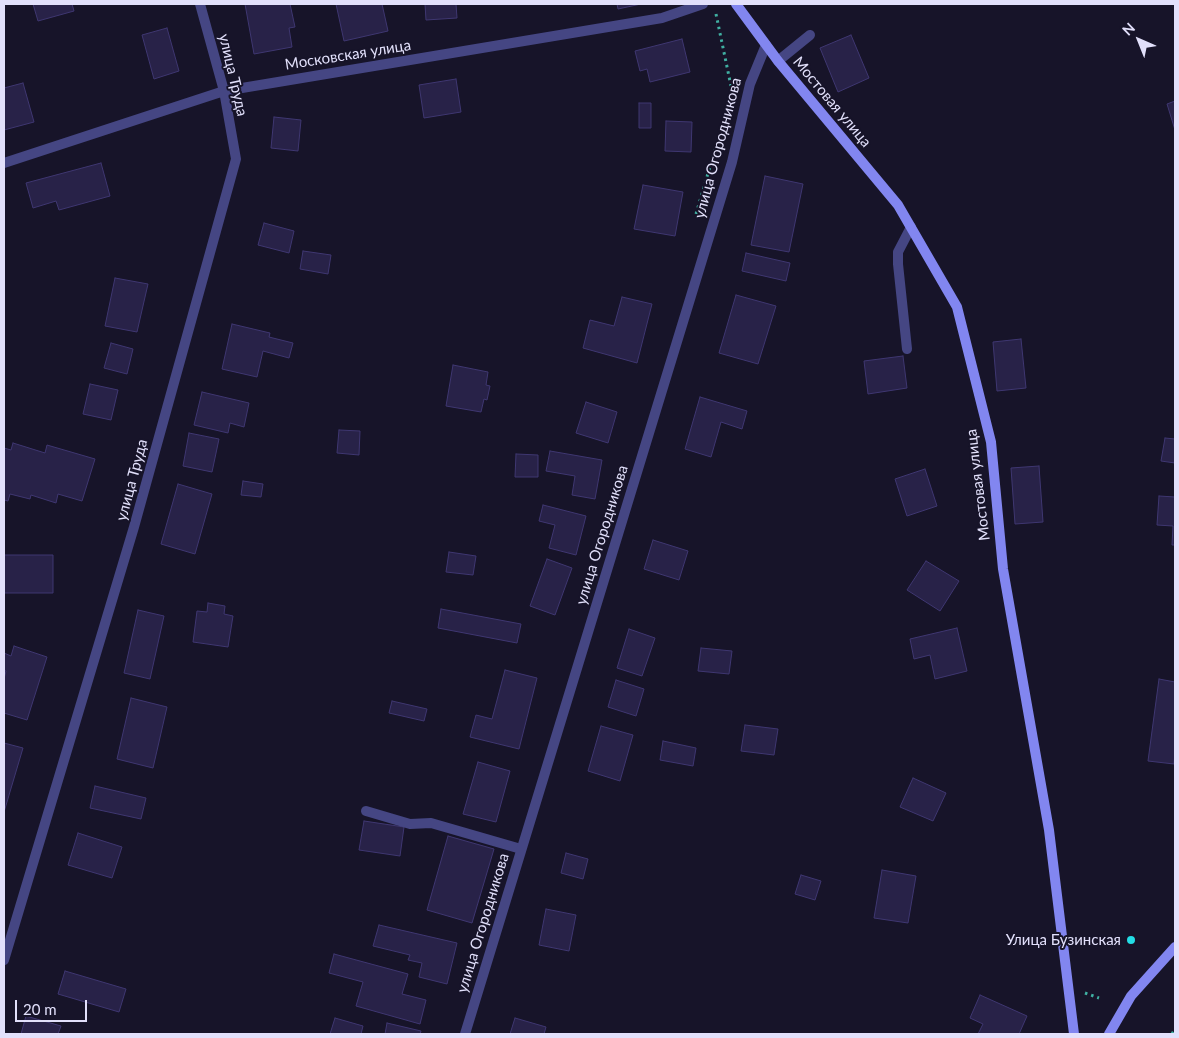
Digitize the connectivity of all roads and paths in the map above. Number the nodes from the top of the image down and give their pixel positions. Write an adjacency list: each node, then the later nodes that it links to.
1 (200, 4): 9 (street, улица Труда)
2 (703, 4): 9 (street, Московская улица)
3 (736, 4): 6 (main road, Мостовая улица)
4 (716, 13): 8 (path)
5 (810, 35): 7 (street)
6 (766, 45): 7 (main road, Мостовая улица); 16 (street, улица Огородникова)
7 (778, 61): 13 (main road, Мостовая улица)
8 (732, 90)
9 (224, 91): 11 (street, Московская улица); 18 (street, улица Труда)
10 (718, 138): 12 (path)
11 (4, 163)
12 (696, 214)
13 (911, 227): 14 (street); 23 (main road, Мостовая улица)
14 (907, 349)
15 (366, 811): 16 (street)
16 (522, 849): 22 (street, улица Огородникова)
17 (1175, 947): 24 (main road)
18 (4, 960)
19 (1085, 993): 20 (path)
20 (1099, 998)
21 (1175, 1028): 25 (path)
22 (465, 1034)
23 (1074, 1034)
24 (1108, 1034)
25 (1172, 1034)

